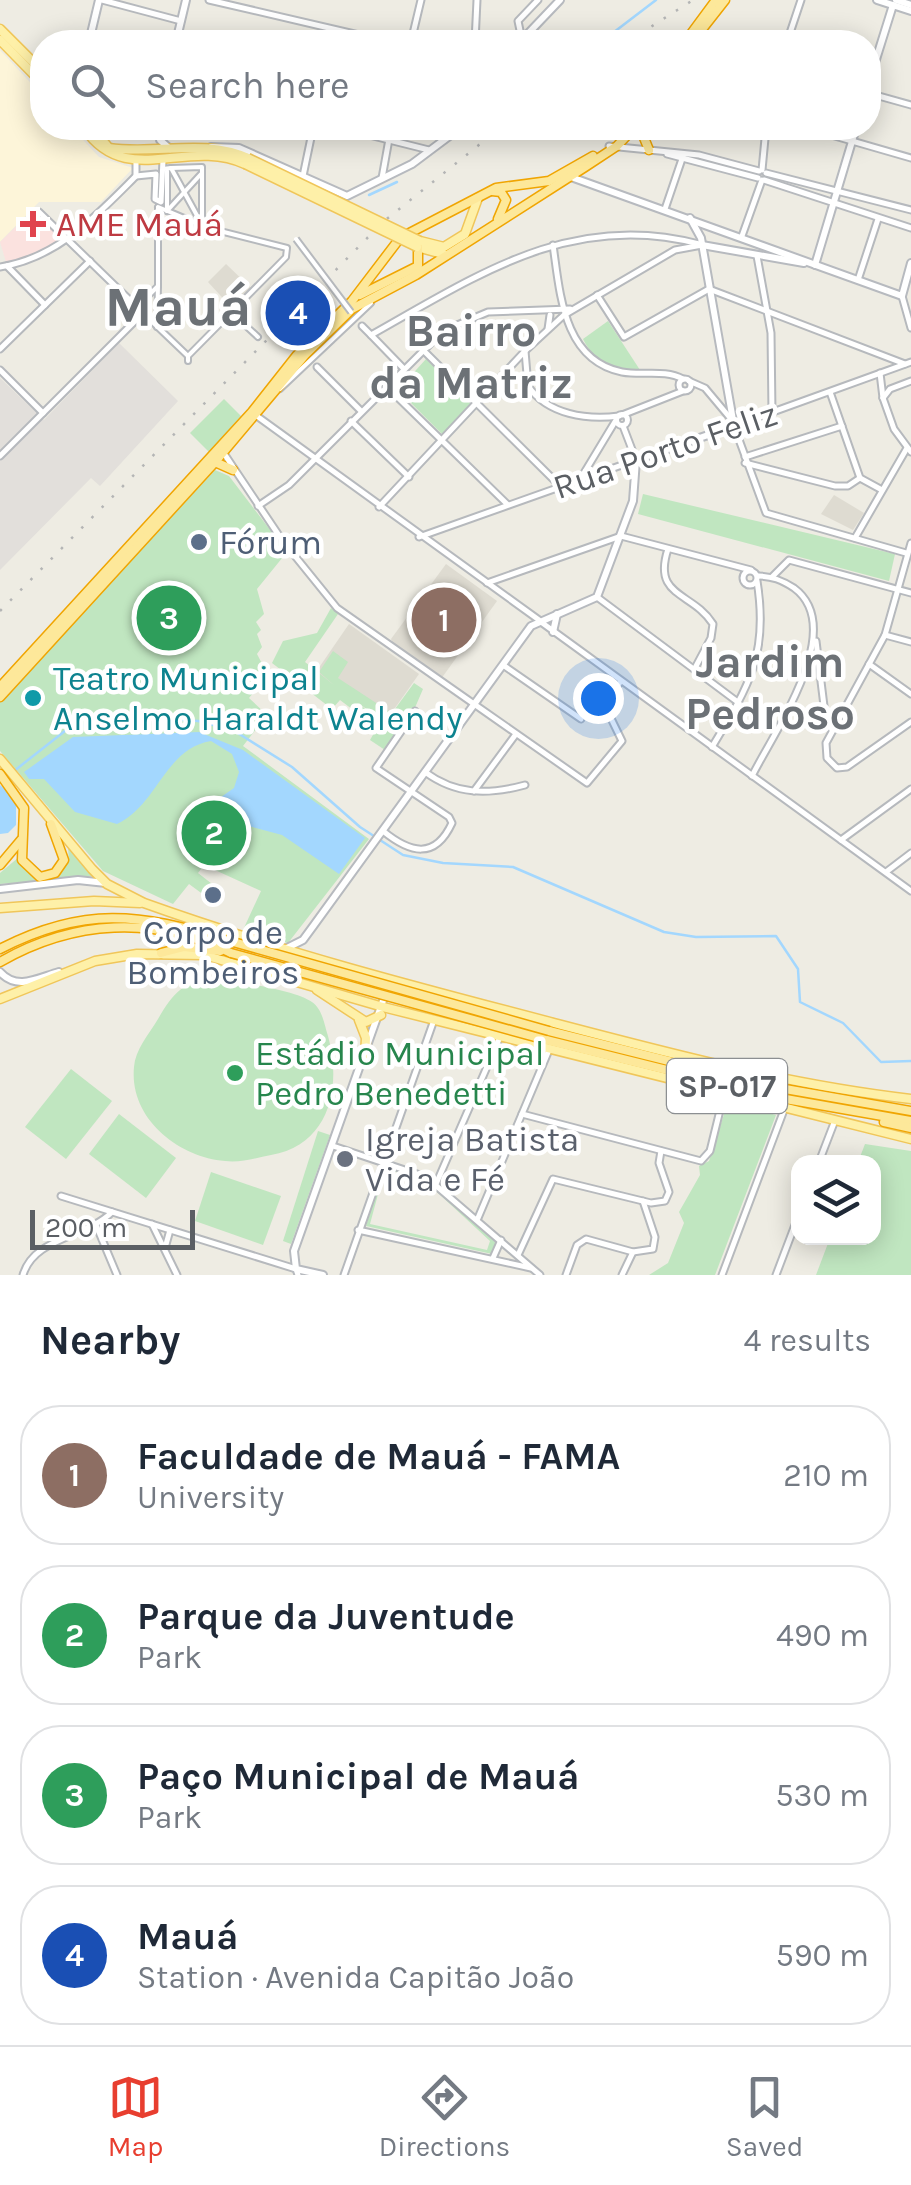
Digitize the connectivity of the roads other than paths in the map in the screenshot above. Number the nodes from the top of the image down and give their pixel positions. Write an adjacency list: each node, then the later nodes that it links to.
1 (100, 0): 14 (street); 16 (main road)
2 (186, 0): 14 (main road)
3 (209, 0): 18 (street)
4 (421, 0): 19 (street)
5 (476, 0): 20 (street)
6 (538, 0): 21 (street)
7 (560, 0): 22 (main road)
8 (716, 0): 23 (highway)
9 (725, 0): 24 (highway)
10 (800, 0): 25 (street)
11 (877, 0): 12 (main road)
12 (895, 3): 13 (main road); 28 (main road)
13 (911, 8)
14 (181, 21): 17 (main road)
15 (0, 29): 29 (main road)
16 (91, 30)
17 (179, 30)
18 (338, 30)
19 (414, 30)
20 (475, 30)
21 (519, 30)
22 (531, 30)
23 (700, 30)
24 (702, 30)
25 (791, 30)
26 (0, 40): 27 (main road)
27 (8, 48): 30 (main road); 31 (main road)
28 (881, 48)
29 (30, 59)
30 (30, 60)
31 (30, 71)
32 (881, 94): 33 (street)
33 (911, 106)
34 (94, 140): 54 (main road)
35 (102, 140): 47 (main road)
36 (162, 140): 47 (main road)
37 (310, 140): 64 (street)
38 (388, 140): 50 (street)
39 (391, 140): 49 (street)
40 (446, 140): 49 (main road)
41 (620, 140): 45 (highway)
42 (642, 140): 48 (highway)
43 (765, 140): 63 (street)
44 (852, 140): 53 (street); 70 (main road)
45 (613, 146): 48 (street); 57 (highway); 66 (highway)
46 (210, 147): 47 (main road); 55 (main road); 64 (main road)
47 (171, 150)
48 (649, 150): 51 (street)
49 (432, 152): 60 (main road)
50 (385, 154): 60 (street); 65 (street)
51 (675, 155): 52 (street); 59 (street)
52 (683, 156): 59 (street); 63 (street)
53 (911, 158)
54 (136, 159): 56 (main road); 61 (street)
55 (246, 161): 56 (main road); 90 (main road, bridge)
56 (166, 166): 58 (street); 68 (street); 74 (street); 77 (street)
57 (584, 167): 62 (highway); 67 (main road)
58 (204, 174): 68 (street); 82 (street)
59 (676, 174): 75 (street)
60 (393, 175): 65 (main road)
61 (136, 176): 74 (street); 87 (street)
62 (570, 176): 67 (main road); 72 (highway)
63 (761, 176): 70 (street); 73 (street); 85 (street)
64 (302, 179): 65 (main road)
65 (382, 180)
66 (528, 183): 69 (highway); 72 (highway)
67 (598, 185): 75 (main road)
68 (184, 192): 77 (street); 82 (street)
69 (487, 192): 71 (highway); 79 (highway)
70 (838, 193): 73 (main road); 76 (street)
71 (478, 198): 79 (highway); 90 (main road); 106 (highway)
72 (530, 202): 83 (highway)
73 (835, 203): 80 (street); 98 (main road)
74 (158, 205): 77 (street); 102 (street)
75 (665, 210): 81 (main road)
76 (911, 210)
77 (167, 211): 82 (street)
78 (39, 212): 87 (street)
79 (502, 214): 83 (highway)
80 (878, 219): 84 (street); 100 (street)
81 (700, 224): 85 (main road); 91 (main road)
82 (202, 226): 110 (street)
83 (492, 226): 93 (highway)
84 (911, 228)
85 (742, 236): 89 (main road)
86 (659, 237): 91 (street); 92 (street); 95 (street)
87 (68, 239): 96 (street); 99 (street)
88 (296, 240): 114 (street, bridge)
89 (758, 241): 94 (main road); 98 (main road)
90 (418, 245): 93 (main road); 106 (highway)
91 (702, 245): 94 (main road); 95 (street); 103 (main road)
92 (553, 246): 112 (street); 120 (street)
93 (447, 255): 101 (highway)
94 (757, 256): 98 (main road); 109 (street)
95 (661, 259): 104 (street)
96 (90, 261): 107 (street); 108 (street)
97 (911, 263): 105 (main road)
98 (815, 265): 100 (main road)
99 (4, 266): 107 (street)
100 (858, 280): 105 (main road)
101 (402, 284): 114 (street); 137 (highway)
102 (158, 286): 108 (street); 117 (street)
103 (709, 289): 104 (street); 109 (street); 147 (main road)
104 (598, 295): 112 (street)
105 (907, 298): 118 (street)
106 (352, 301): 144 (highway)
107 (45, 306): 122 (street)
108 (137, 307): 113 (street)
109 (768, 310): 126 (street); 143 (street)
110 (232, 312): 117 (street); 121 (street)
111 (538, 312): 112 (street); 115 (street); 123 (street)
112 (564, 313): 115 (street); 119 (street); 134 (street)
113 (143, 314): 117 (street); 142 (street)
114 (353, 314): 116 (street); 125 (street)
115 (550, 315): 119 (street)
116 (362, 326): 120 (street)
117 (157, 327)
118 (911, 328)
119 (547, 332): 124 (street)
120 (371, 335): 128 (street)
121 (258, 337)
122 (0, 349)
123 (423, 350): 128 (street); 140 (street)
124 (524, 351): 129 (street); 131 (street)
125 (310, 360): 127 (street); 137 (street)
126 (908, 363): 132 (street, Rua Porto Feliz)
127 (316, 367): 141 (street)
128 (404, 368): 135 (street)
129 (508, 369): 131 (street); 140 (street)
130 (0, 370): 142 (street)
131 (525, 378): 146 (street)
132 (879, 379): 136 (street); 138 (street, Rua Porto Feliz); 139 (street)
133 (911, 382): 136 (street)
134 (683, 385): 146 (street); 147 (street)
135 (386, 386): 141 (street); 149 (street)
136 (890, 388): 139 (street)
137 (276, 392): 144 (highway)
138 (830, 392): 143 (street, Rua Porto Feliz); 148 (street)
139 (883, 398): 151 (street)
140 (476, 403): 149 (street); 161 (street)
141 (361, 410): 145 (street)
142 (43, 413): 152 (street)
143 (772, 413): 147 (street, Rua Porto Feliz)
144 (254, 414): 150 (highway); 150 (highway); 155 (street)
145 (351, 421): 155 (street); 158 (street)
146 (622, 421): 153 (street); 159 (street)
147 (734, 424): 153 (main road, Rua Porto Feliz); 154 (street)
148 (842, 426): 154 (street); 160 (street)
149 (442, 442): 158 (street); 163 (street)
150 (222, 450): 156 (highway); 157 (street); 192 (highway)
151 (909, 450): 162 (street)
152 (0, 456)
153 (636, 460): 159 (street, Rua Porto Feliz); 167 (main road)
154 (744, 460): 160 (street); 168 (street)
155 (313, 461): 164 (street); 165 (street)
156 (216, 462): 157 (highway); 194 (highway)
157 (233, 470): 164 (street)
158 (409, 477): 165 (street)
159 (581, 478): 161 (street, Rua Porto Feliz)
160 (860, 478): 162 (street)
161 (560, 485): 163 (street, Rua Porto Feliz)
162 (882, 490): 168 (street)
163 (507, 504): 166 (street, Rua Porto Feliz)
164 (258, 506): 197 (street)
165 (379, 508): 166 (street)
166 (419, 536): 177 (street)
167 (622, 536): 170 (street); 177 (street); 180 (main road)
168 (855, 538): 171 (street)
169 (911, 543): 171 (street)
170 (668, 549): 172 (street); 190 (street)
171 (906, 553): 178 (street)
172 (733, 568): 173 (street); 176 (street)
173 (751, 570): 175 (street); 176 (street)
174 (772, 577): 175 (street); 178 (street); 186 (street)
175 (757, 579): 176 (street); 181 (street)
176 (746, 582): 181 (street)
177 (488, 584): 183 (street)
178 (897, 589): 179 (street); 185 (street)
179 (911, 592)
180 (597, 597): 182 (main road); 190 (street)
181 (759, 604): 196 (street)
182 (557, 614): 183 (main road); 184 (main road)
183 (538, 620): 184 (street); 189 (main road)
184 (554, 632): 191 (street)
185 (885, 635): 187 (street); 188 (street)
186 (816, 638): 195 (street); 208 (street)
187 (911, 642)
188 (869, 664): 193 (street); 199 (street)
189 (503, 665): 197 (main road); 200 (street)
190 (695, 668): 196 (street)
191 (621, 681): 203 (street); 204 (street)
192 (0, 687)
193 (911, 694)
194 (0, 697)
195 (824, 701): 199 (street); 202 (street)
196 (739, 703): 204 (street)
197 (474, 704): 203 (street); 206 (main road)
198 (416, 711): 213 (street)
199 (842, 712): 202 (street)
200 (581, 720)
201 (911, 722): 202 (street)
202 (832, 730)
203 (516, 734): 212 (street)
204 (712, 747): 208 (street)
205 (1, 761): 209 (main road)
206 (425, 772): 212 (street); 213 (main road)
207 (0, 774): 209 (highway)
208 (752, 776): 217 (street)
209 (16, 785): 214 (main road); 215 (highway)
210 (525, 785): 212 (street)
211 (911, 789): 217 (street)
212 (474, 791)
213 (410, 793): 216 (main road); 216 (street)
214 (51, 824): 215 (highway); 221 (main road)
215 (24, 836): 219 (highway)
216 (379, 836): 226 (main road)
217 (841, 840): 220 (street)
218 (911, 853): 220 (street)
219 (0, 865)
220 (886, 872): 223 (street)
221 (107, 884): 222 (main road); 224 (main road)
222 (0, 889)
223 (911, 891)
224 (144, 903): 225 (main road); 228 (main road)
225 (0, 908)
226 (302, 940): 228 (main road); 231 (main road)
227 (0, 949): 241 (highway, SP-017, bridge)
228 (283, 949): 231 (main road)
229 (231, 952): 230 (highway); 232 (highway, SP-017); 241 (highway, SP-017, bridge)
230 (162, 953): 233 (main road); 236 (main road)
231 (308, 956): 235 (main road)
232 (0, 962)
233 (65, 970): 234 (main road); 237 (main road)
234 (1, 974)
235 (390, 980): 238 (main road); 246 (main road)
236 (314, 986): 238 (main road); 239 (main road)
237 (0, 998)
238 (382, 1011): 239 (main road); 240 (main road); 244 (main road)
239 (357, 1016): 244 (main road)
240 (434, 1020): 242 (main road); 257 (street)
241 (547, 1036): 249 (highway, SP-017)
242 (500, 1037): 243 (main road); 258 (street)
243 (549, 1050): 245 (main road); 250 (street)
244 (365, 1056): 254 (main road)
245 (724, 1094): 248 (main road); 255 (street)
246 (911, 1099)
247 (911, 1109): 249 (highway, SP-017)
248 (784, 1110): 251 (main road); 283 (street)
249 (872, 1111): 252 (highway)
250 (522, 1114): 255 (street); 262 (street)
251 (834, 1123): 253 (main road); 256 (street)
252 (911, 1124)
253 (911, 1139)
254 (333, 1146): 257 (street); 273 (main road)
255 (660, 1152): 260 (street)
256 (822, 1155)
257 (383, 1162): 258 (street); 266 (street)
258 (436, 1184): 262 (street)
259 (60, 1196): 261 (street)
260 (647, 1202): 270 (street); 271 (street)
261 (112, 1212): 263 (street); 264 (street)
262 (478, 1218): 268 (street)
263 (152, 1224): 265 (street); 269 (street)
264 (96, 1225): 275 (street); 276 (street)
265 (170, 1230): 269 (street); 273 (street)
266 (358, 1230): 272 (street); 279 (street)
267 (791, 1235): 284 (street)
268 (501, 1240): 271 (street); 272 (street)
269 (165, 1248): 277 (street)
270 (632, 1252): 281 (street); 282 (street)
271 (518, 1256): 274 (street)
272 (493, 1258): 274 (street)
273 (296, 1268): 278 (main road)
274 (533, 1269): 280 (street)
275 (23, 1275)
276 (117, 1275)
277 (177, 1275)
278 (323, 1275)
279 (344, 1275)
280 (540, 1275)
281 (566, 1275)
282 (622, 1275)
283 (722, 1275)
284 (776, 1275)

